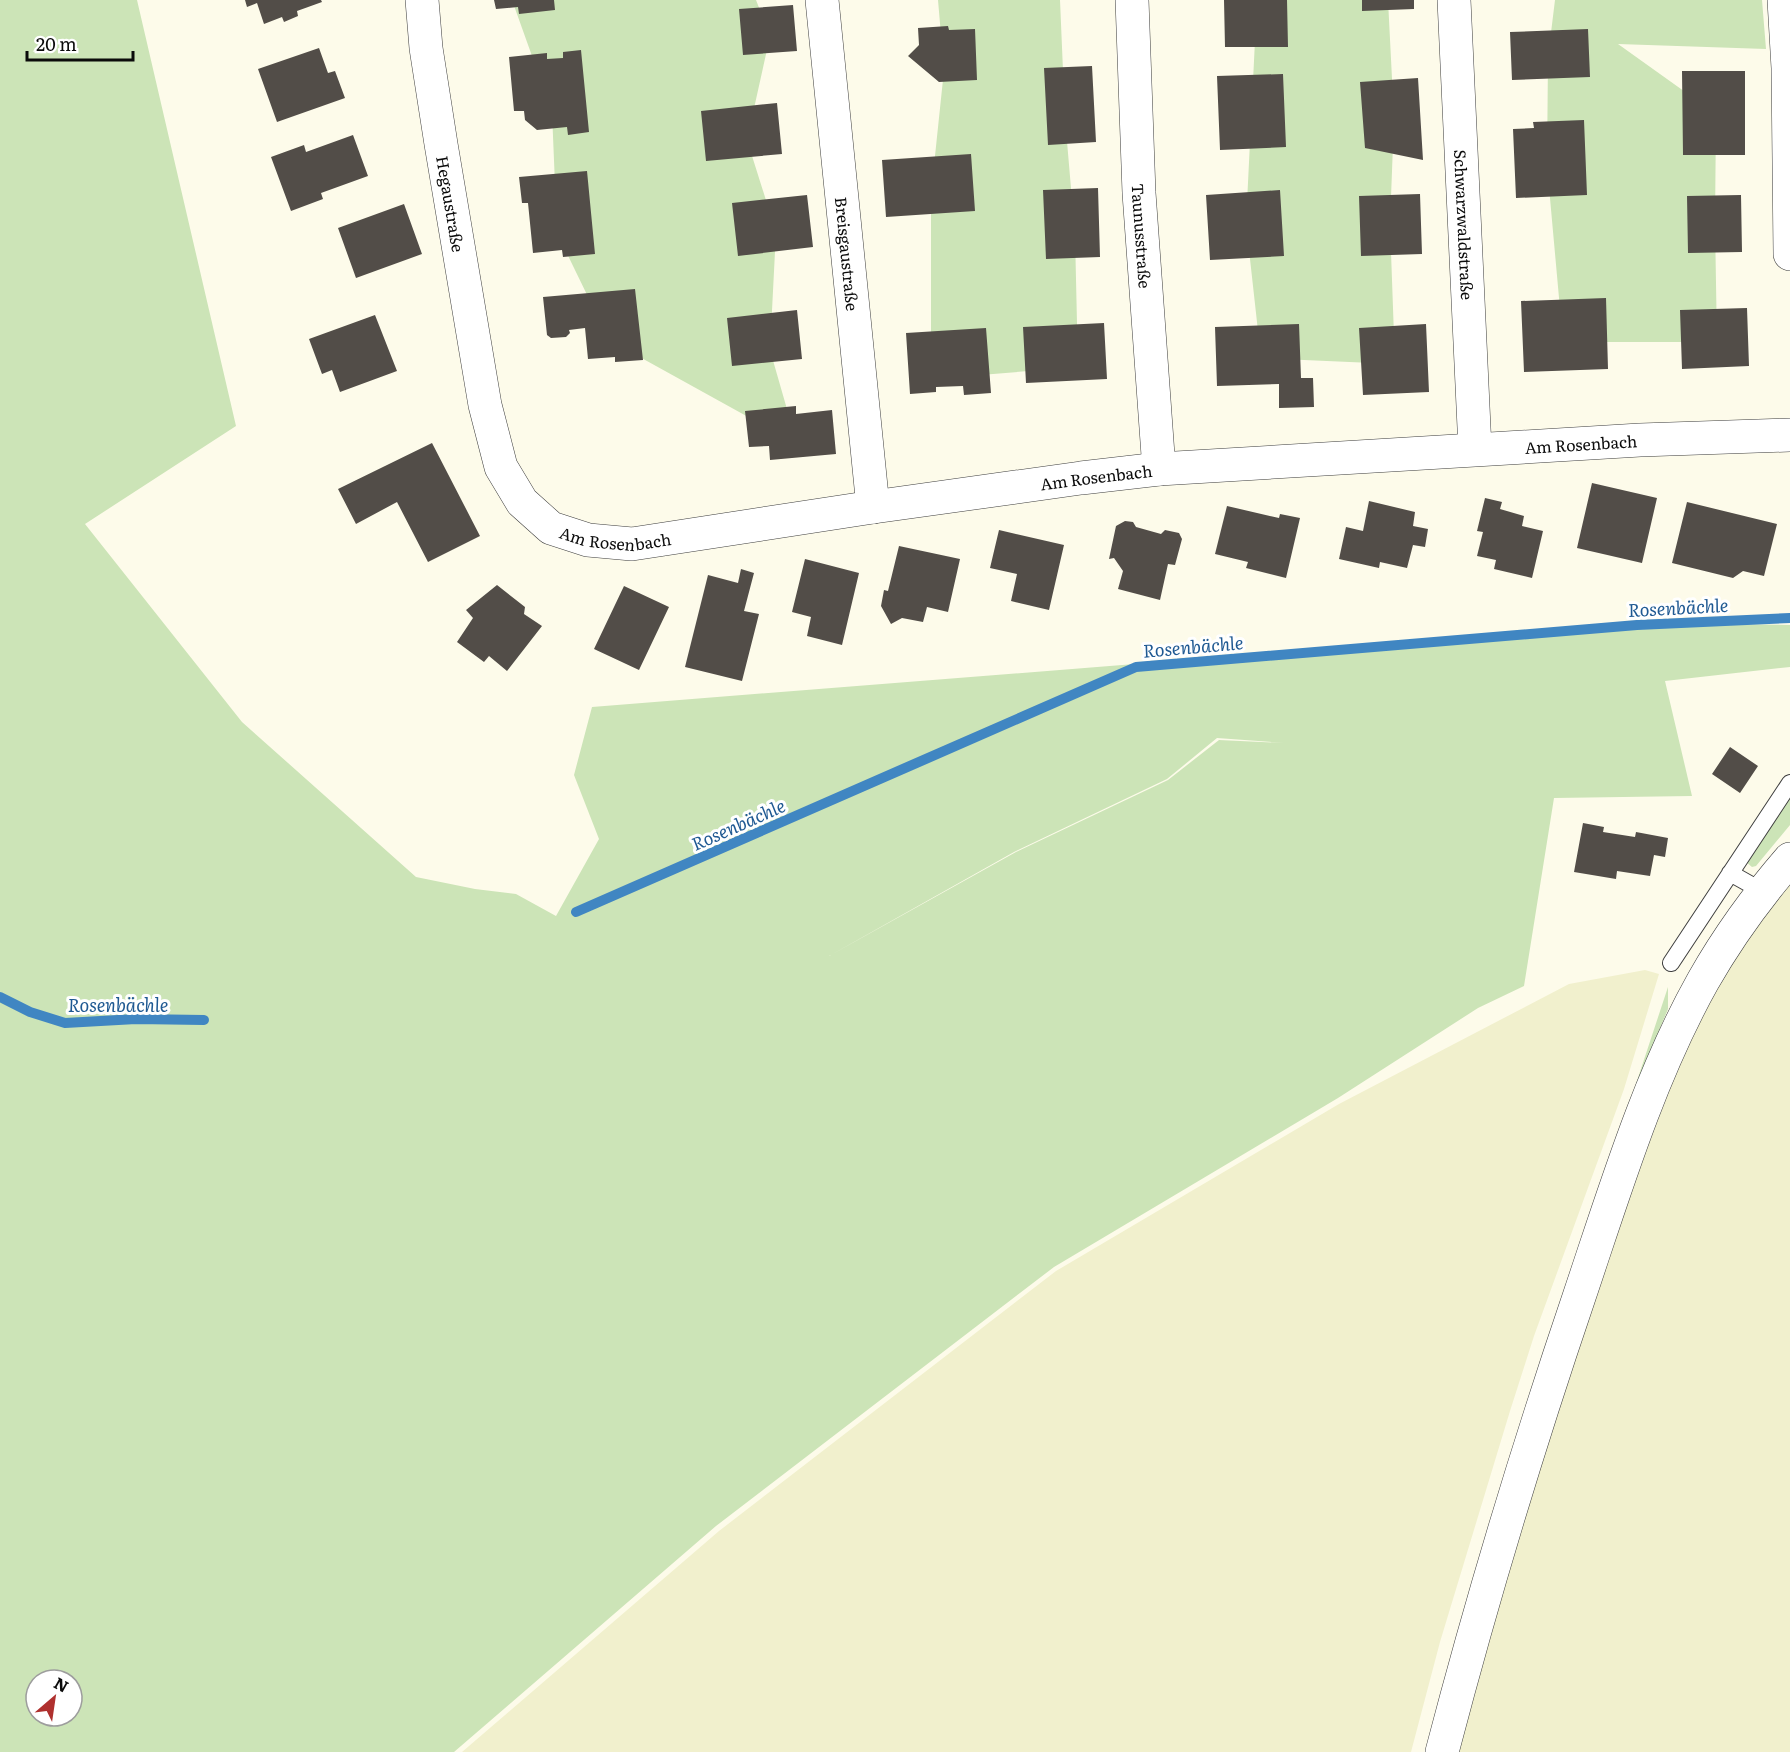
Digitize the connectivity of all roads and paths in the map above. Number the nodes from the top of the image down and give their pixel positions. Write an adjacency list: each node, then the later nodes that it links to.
1 (422, 0): 7 (street, Hegaustraße)
2 (822, 0): 11 (street, Breisgaustraße)
3 (1132, 0): 10 (street, Taunusstraße)
4 (1454, 0): 9 (street, Schwarzwaldstraße)
5 (1784, 0): 6 (street)
6 (1790, 254)
7 (485, 405): 11 (street, Am Rosenbach)
8 (1790, 435): 9 (street, Am Rosenbach)
9 (1475, 449): 10 (street, Am Rosenbach)
10 (1159, 469): 11 (street, Am Rosenbach)
11 (873, 507)
12 (1790, 783): 14 (lane)
13 (1790, 859): 15 (street)
14 (1730, 873): 15 (lane); 16 (lane)
15 (1762, 891): 17 (street)
16 (1671, 963)
17 (1442, 1752)

